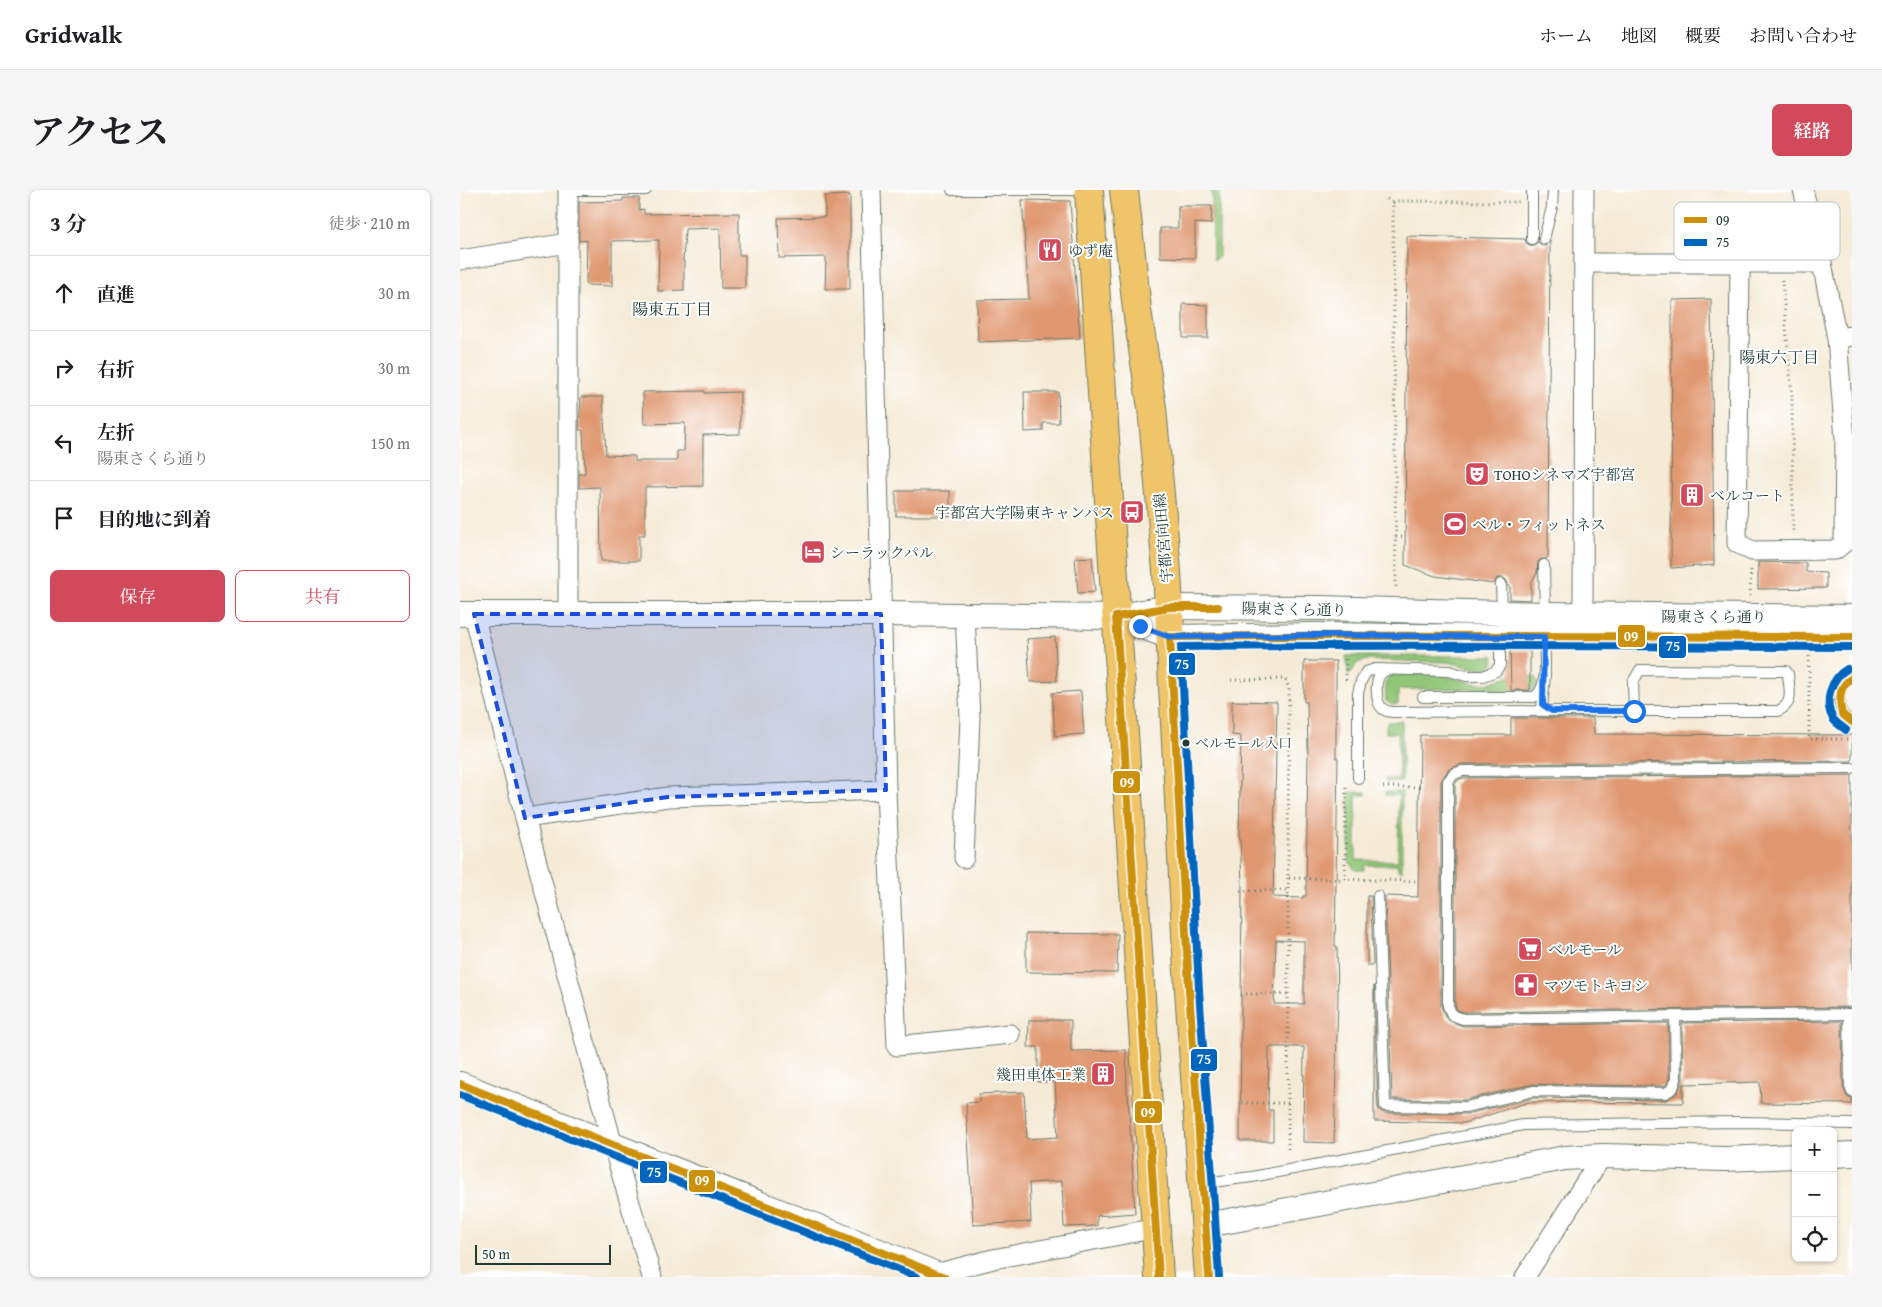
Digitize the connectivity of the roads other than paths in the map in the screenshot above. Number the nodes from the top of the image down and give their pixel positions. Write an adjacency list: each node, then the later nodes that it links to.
1 (568, 190): 2 (lane); 13 (street)
2 (646, 190)
3 (870, 190): 25 (street)
4 (952, 190): 5 (lane)
5 (1084, 190)
6 (1090, 190): 30 (main road)
7 (1124, 190): 22 (main road, 宇都宮向田線)
8 (1532, 190): 11 (lane)
9 (1553, 190): 12 (lane)
10 (1584, 190): 16 (street)
11 (1532, 239)
12 (1544, 239)
13 (568, 243): 14 (street); 24 (street)
14 (460, 260)
15 (1821, 260): 17 (street)
16 (1584, 263): 18 (street); 28 (street)
17 (1822, 263): 18 (street); 19 (street)
18 (1740, 264): 19 (street)
19 (1844, 337)
20 (1544, 565): 31 (lane)
21 (1501, 584): 26 (lane)
22 (1168, 607): 26 (street, 陽東さくら通り); 30 (street, 陽東さくら通り); 32 (main road, 宇都宮向田線)
23 (467, 614): 24 (street); 45 (street)
24 (568, 614): 25 (street)
25 (881, 614): 27 (street); 44 (street)
26 (1502, 614): 31 (street, 陽東さくら通り)
27 (965, 615): 30 (street); 46 (street)
28 (1583, 615): 29 (street, 陽東さくら通り); 31 (street, 陽東さくら通り)
29 (1852, 616)
30 (1116, 617): 32 (street, 陽東さくら通り); 61 (main road)
31 (1544, 626): 33 (street, 陽東さくら通り); 34 (street, 陽東さくら通り); 36 (lane)
32 (1170, 637): 33 (street, 陽東さくら通り); 59 (main road, 宇都宮向田線)
33 (1500, 637): 35 (lane)
34 (1852, 637)
35 (1386, 670): 39 (lane); 43 (lane)
36 (1545, 675): 38 (lane); 39 (lane)
37 (1852, 678): 41 (lane)
38 (1423, 697)
39 (1544, 709): 40 (lane)
40 (1634, 711): 40 (lane)
41 (1852, 722)
42 (1852, 768): 49 (lane)
43 (1358, 778)
44 (886, 790): 45 (street); 50 (street)
45 (526, 818): 54 (street)
46 (964, 858)
47 (1378, 896): 49 (lane)
48 (1850, 1014): 49 (lane); 52 (lane)
49 (1675, 1016)
50 (1010, 1034)
51 (460, 1084): 54 (street)
52 (1852, 1092)
53 (1852, 1124): 59 (lane)
54 (613, 1146): 62 (street); 63 (street)
55 (1852, 1154): 56 (street)
56 (1837, 1155)
57 (1602, 1156): 58 (street); 60 (street); 66 (street)
58 (1792, 1156)
59 (1203, 1183): 60 (main road, 宇都宮向田線)
60 (1206, 1223): 65 (main road, 宇都宮向田線)
61 (1157, 1228): 62 (street); 64 (main road)
62 (935, 1276)
63 (652, 1277)
64 (1159, 1277)
65 (1209, 1277)
66 (1525, 1277)

